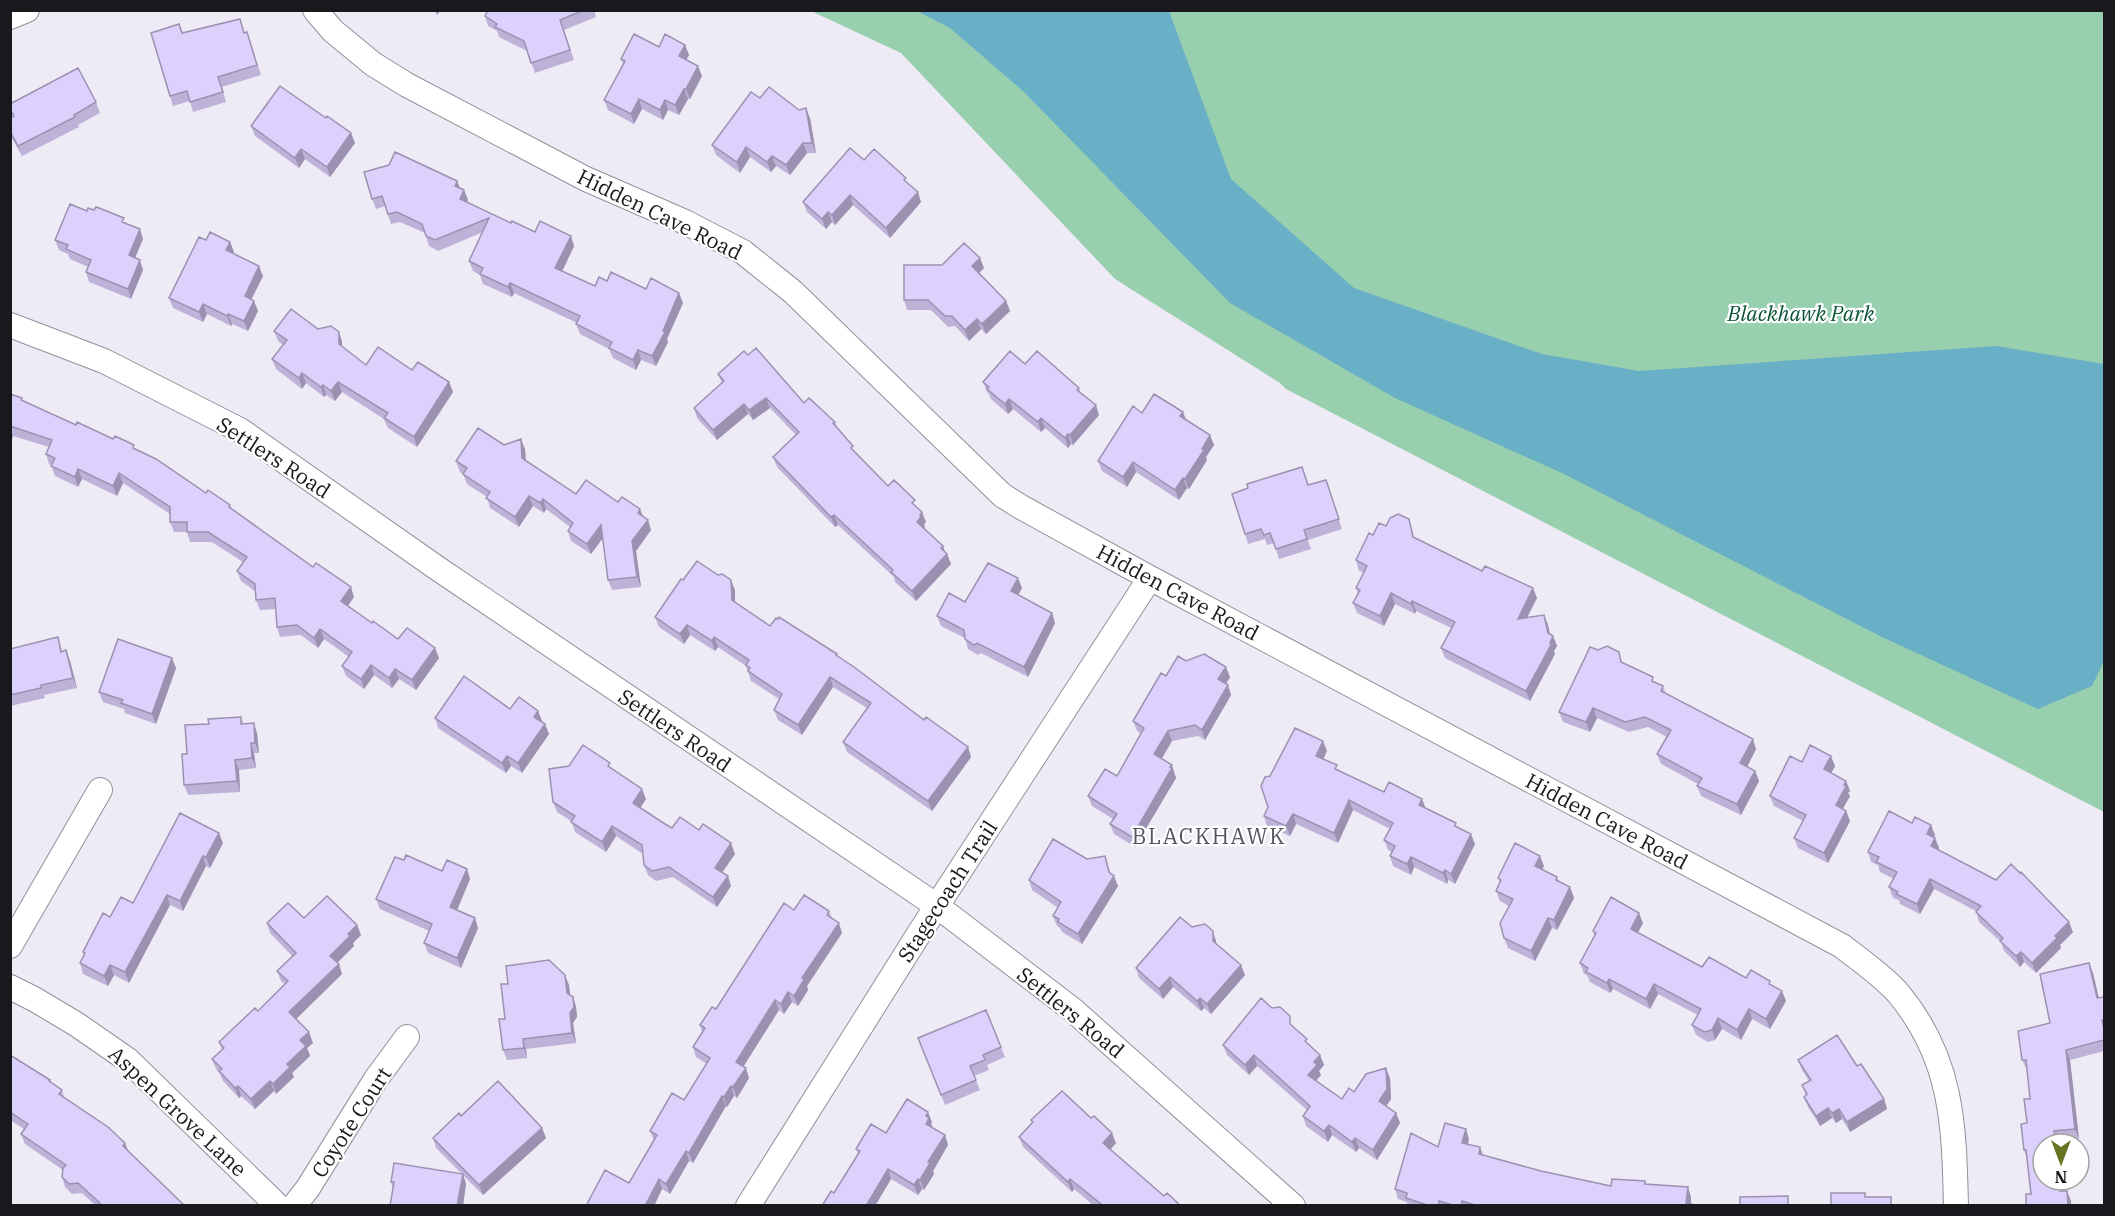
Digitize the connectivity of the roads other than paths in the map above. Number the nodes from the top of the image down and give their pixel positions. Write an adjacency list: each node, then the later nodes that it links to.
1 (27, 10): 3 (street)
2 (315, 10): 5 (street, Hidden Cave Road)
3 (10, 17)
4 (10, 326): 7 (street, Settlers Road)
5 (1150, 578): 7 (street, Stagecoach Trail); 15 (street, Hidden Cave Road)
6 (100, 790): 8 (street)
7 (937, 906): 13 (street, Stagecoach Trail); 14 (street, Settlers Road)
8 (10, 946)
9 (10, 987): 11 (street, Aspen Grove Lane)
10 (407, 1037): 12 (street, Coyote Court)
11 (278, 1206)
12 (294, 1206)
13 (748, 1206)
14 (1293, 1206)
15 (1956, 1206)

